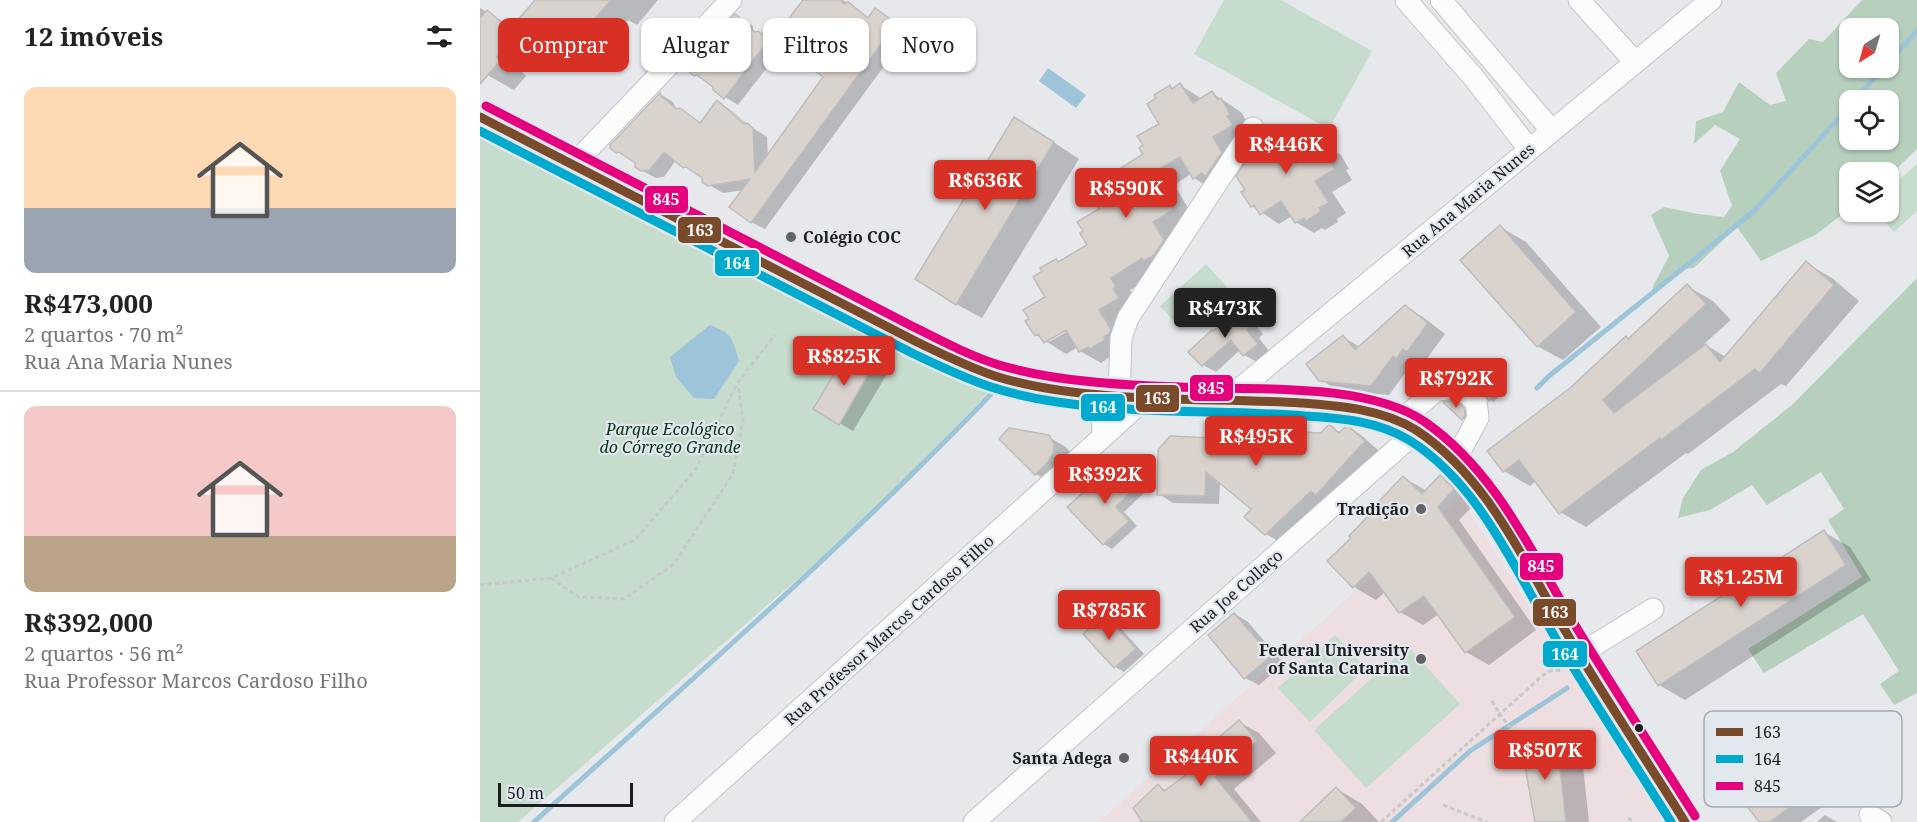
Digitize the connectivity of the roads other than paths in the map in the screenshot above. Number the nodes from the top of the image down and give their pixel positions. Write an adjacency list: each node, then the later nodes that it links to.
1 (731, 0): 11 (street)
2 (1406, 0): 10 (street)
3 (1441, 0): 9 (street)
4 (1579, 0): 6 (street)
5 (1711, 0): 6 (street, Rua Ana Maria Nunes)
6 (1635, 62): 9 (street, Rua Ana Maria Nunes)
7 (480, 117): 11 (main road)
8 (1253, 128): 12 (street)
9 (1552, 130): 10 (street, Rua Ana Maria Nunes)
10 (1529, 149): 14 (street, Rua Ana Maria Nunes)
11 (573, 165): 12 (main road)
12 (1111, 396): 13 (main road); 16 (street)
13 (1146, 398): 14 (main road); 16 (street, Rua Professor Marcos Cardoso Filho)
14 (1226, 400): 15 (main road)
15 (1408, 426): 17 (main road); 17 (street, Rua Joe Collaço); 21 (street, Rua Joe Collaço)
16 (1103, 437): 20 (street, Rua Professor Marcos Cardoso Filho)
17 (1454, 462): 19 (main road)
18 (1653, 609): 19 (street)
19 (1572, 662): 22 (main road)
20 (675, 822)
21 (974, 822)
22 (1685, 822)

